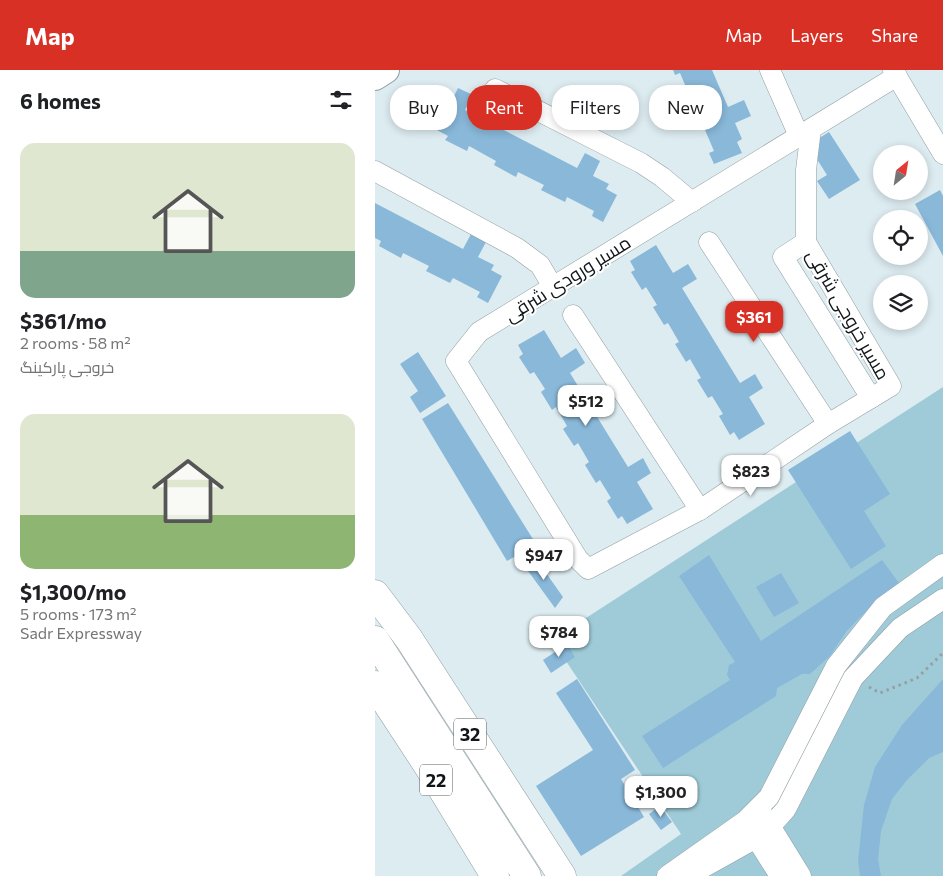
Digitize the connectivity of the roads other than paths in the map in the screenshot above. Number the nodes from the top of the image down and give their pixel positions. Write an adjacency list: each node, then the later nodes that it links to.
1 (386, 70): 4 (main road)
2 (770, 70): 6 (street)
3 (895, 73): 6 (street, مسیر ورودی شرقی); 7 (street)
4 (375, 77)
5 (542, 113): 9 (street)
6 (805, 133): 9 (street, مسیر ورودی شرقی); 11 (street, مسیر خروجی شرقی)
7 (943, 154)
8 (375, 170): 12 (street)
9 (692, 202): 12 (street, مسیر ورودی شرقی)
10 (709, 242): 15 (street)
11 (806, 242): 14 (street, مسیر خروجی شرقی); 14 (street)
12 (553, 287): 18 (street, مسیر ورودی شرقی)
13 (573, 315): 16 (street)
14 (871, 398): 15 (street, مسیر خروجی شرقی)
15 (828, 424): 16 (street, مسیر خروجی شرقی)
16 (701, 510): 18 (street, مسیر خروجی شرقی)
17 (943, 564): 24 (street)
18 (588, 569)
19 (375, 594): 29 (highway, 32)
20 (943, 599): 25 (street)
21 (375, 640): 28 (highway, 22)
22 (375, 685): 27 (highway, 22)
23 (375, 711): 26 (highway)
24 (752, 814): 25 (street); 30 (street)
25 (763, 832): 31 (street); 32 (street); 33 (street)
26 (482, 876)
27 (495, 876)
28 (527, 876)
29 (562, 876)
30 (667, 876)
31 (688, 876)
32 (780, 876)
33 (801, 876)

